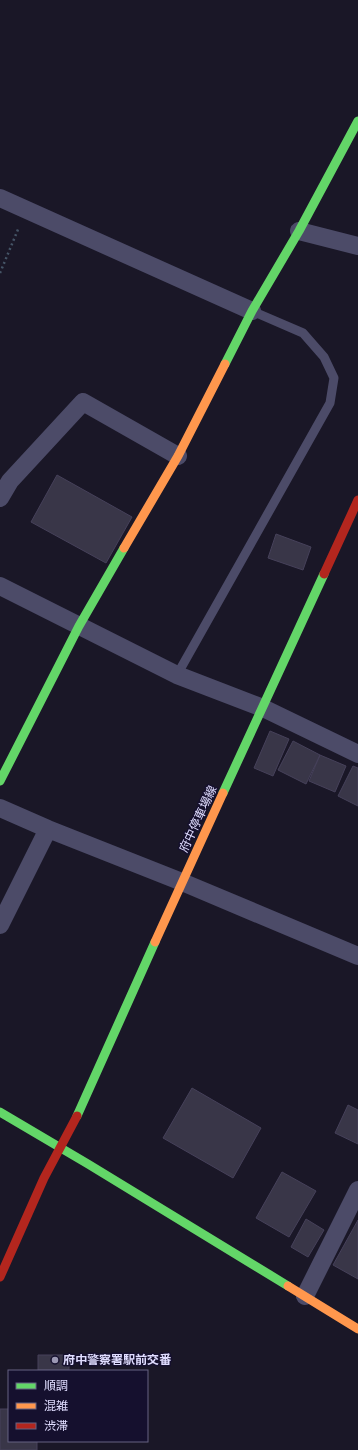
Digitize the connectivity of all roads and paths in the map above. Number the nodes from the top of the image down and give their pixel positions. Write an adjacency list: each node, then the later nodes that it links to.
1 (358, 121): 4 (street)
2 (0, 198): 3 (street)
3 (27, 210): 6 (path); 7 (street)
4 (299, 231): 5 (street); 7 (street)
5 (358, 246)
6 (0, 273)
7 (252, 311): 8 (street); 13 (lane)
8 (178, 456): 9 (street); 12 (street)
9 (0, 498)
10 (357, 505): 14 (street, 府中停車場線)
11 (0, 586): 12 (street)
12 (79, 626): 13 (street); 16 (street)
13 (177, 675): 14 (street)
14 (263, 708): 15 (street); 19 (street, 府中停車場線)
15 (358, 754)
16 (0, 780)
17 (0, 808): 18 (street)
18 (48, 829): 19 (street); 20 (street)
19 (182, 882): 21 (street); 23 (street, 府中停車場線)
20 (0, 925)
21 (358, 956)
22 (0, 1112): 23 (street)
23 (61, 1148): 25 (street, 府中停車場線); 26 (street)
24 (358, 1190): 26 (street)
25 (0, 1277)
26 (305, 1296): 27 (street)
27 (358, 1329)

